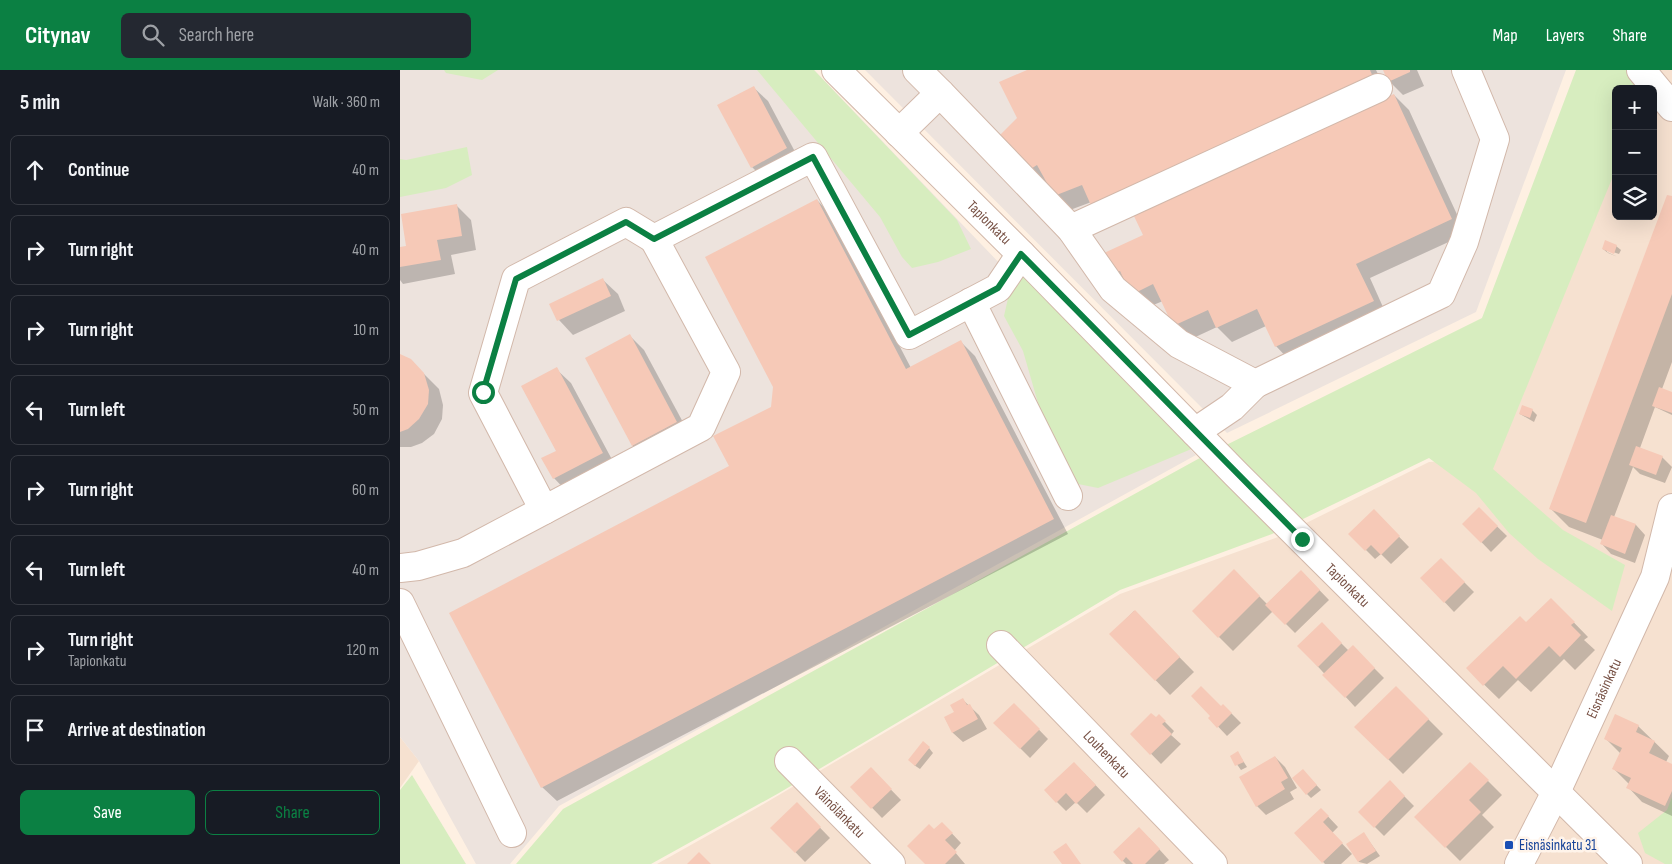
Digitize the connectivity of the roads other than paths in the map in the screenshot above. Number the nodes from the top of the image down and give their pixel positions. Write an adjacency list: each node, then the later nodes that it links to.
1 (836, 70): 8 (street, Tapionkatu)
2 (917, 70): 6 (street)
3 (1466, 70): 13 (street)
4 (1641, 70): 7 (street)
5 (1378, 88): 9 (street)
6 (940, 93): 8 (street); 9 (street)
7 (1672, 107)
8 (900, 133): 11 (street, Tapionkatu)
9 (1071, 229): 13 (street)
10 (654, 239): 12 (street); 17 (street); 17 (street)
11 (1021, 254): 12 (street); 14 (street, Tapionkatu)
12 (971, 302): 15 (street)
13 (1255, 384): 14 (street)
14 (1195, 432): 23 (street, Tapionkatu)
15 (1068, 496)
16 (1672, 508): 19 (street, Eisnäsinkatu)
17 (544, 510): 18 (street)
18 (400, 568)
19 (1663, 586): 23 (street, Eisnäsinkatu)
20 (400, 603): 24 (street)
21 (1001, 645): 26 (street, Louhenkatu)
22 (789, 761): 25 (street, Väinölänkatu)
23 (1557, 790): 27 (street, Eisnäsinkatu); 28 (street, Tapionkatu)
24 (512, 833)
25 (891, 864)
26 (1213, 864)
27 (1519, 864)
28 (1628, 864)

